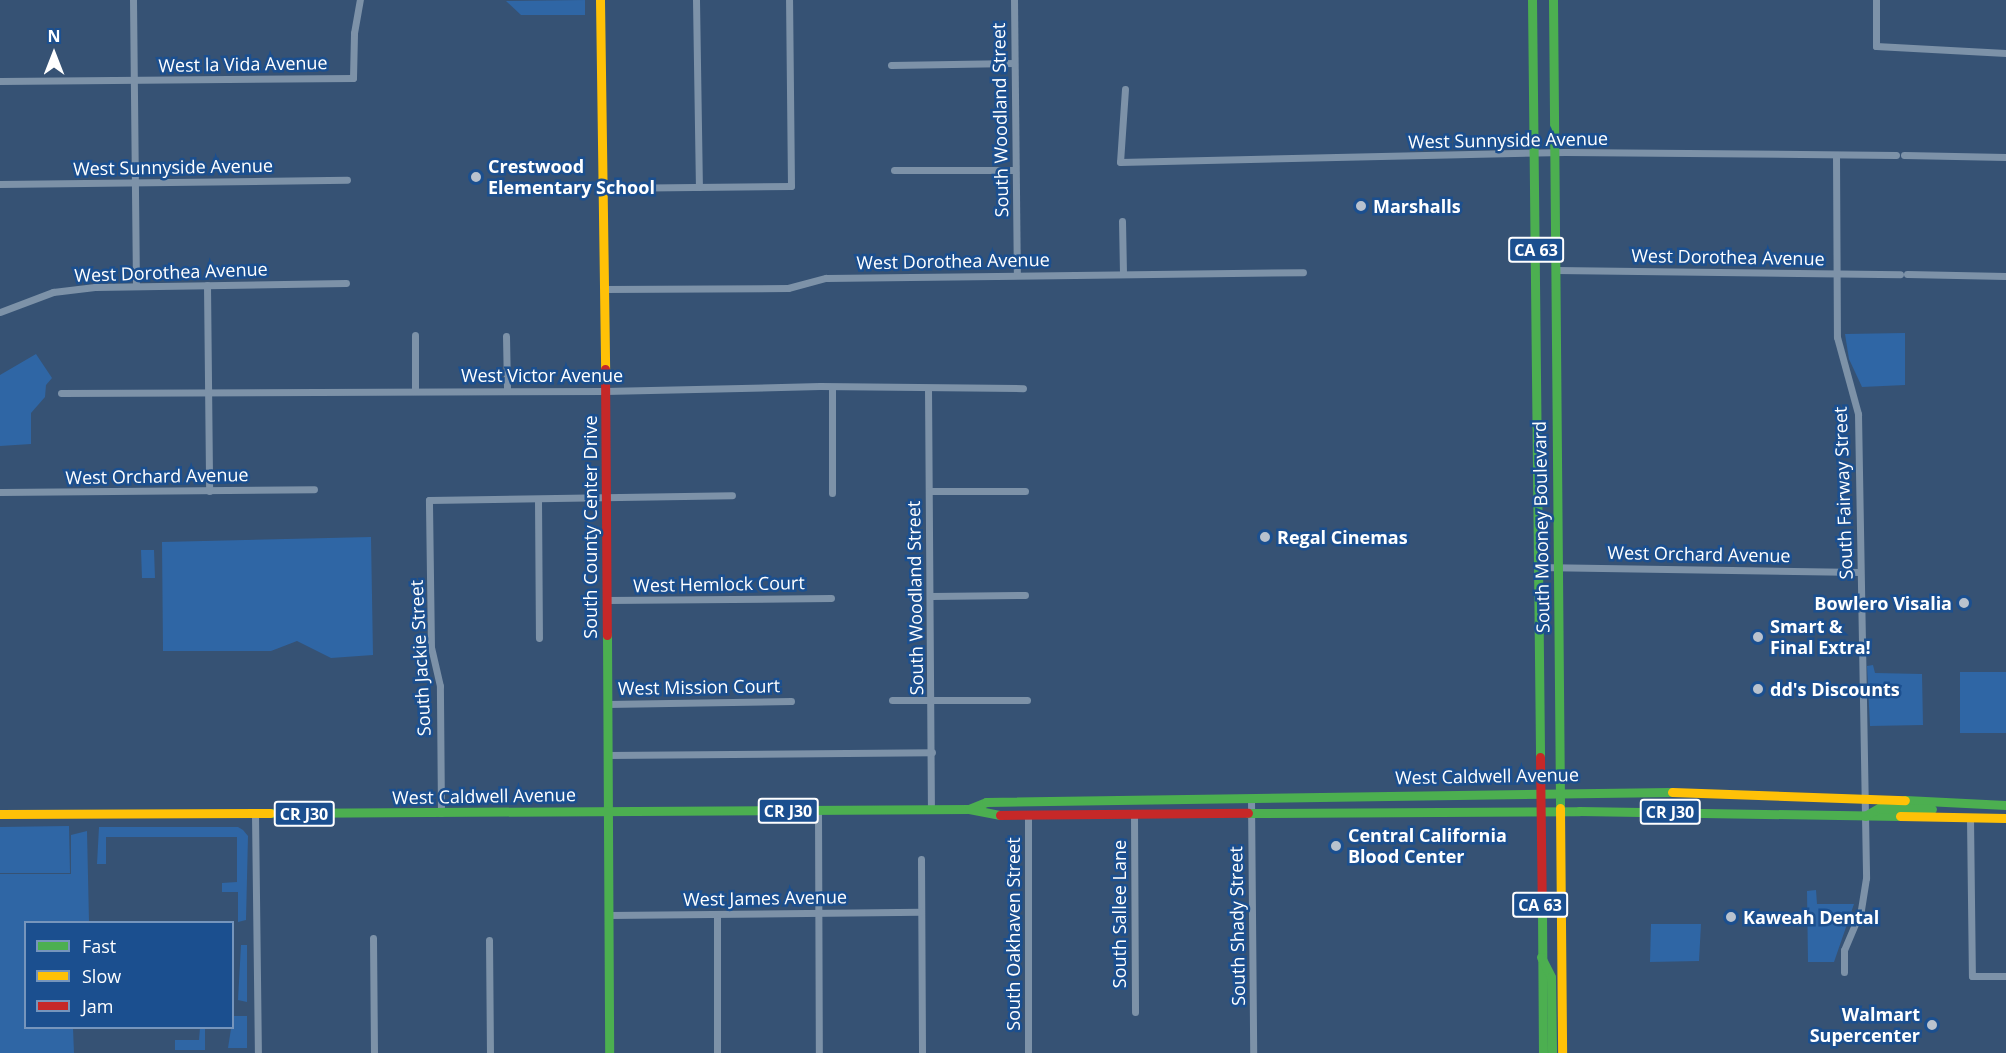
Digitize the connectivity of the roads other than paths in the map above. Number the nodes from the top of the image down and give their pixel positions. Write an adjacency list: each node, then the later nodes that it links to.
1 (132, 0): 13 (street)
2 (360, 0): 13 (street, West la Vida Avenue)
3 (600, 0): 28 (main road, South County Center Drive)
4 (696, 0): 27 (street)
5 (789, 0): 27 (street)
6 (1014, 0): 11 (street, South Woodland Street)
7 (1532, 0): 17 (main road, South Mooney Boulevard / CA 63)
8 (1553, 0): 16 (main road, South Mooney Boulevard / CA 63)
9 (1876, 0): 10 (street)
10 (2006, 53)
11 (1014, 63): 12 (street); 23 (street, South Woodland Street)
12 (891, 65)
13 (134, 80): 14 (street, West la Vida Avenue); 25 (street)
14 (0, 81)
15 (1125, 89): 17 (street, West Sunnyside Avenue)
16 (1554, 152): 17 (street, West Sunnyside Avenue); 18 (street, West Sunnyside Avenue); 30 (main road, South Mooney Boulevard / CA 63)
17 (1534, 154): 60 (main road, South Mooney Boulevard / CA 63)
18 (1836, 155): 19 (street, West Sunnyside Avenue); 32 (street, South Fairway Street)
19 (1896, 155)
20 (1904, 155): 21 (street)
21 (2006, 157)
22 (894, 170): 23 (street)
23 (1015, 170): 34 (street, South Woodland Street)
24 (347, 180): 25 (street, West Sunnyside Avenue)
25 (135, 183): 26 (street, West Sunnyside Avenue); 38 (street)
26 (0, 184)
27 (699, 187): 28 (street)
28 (602, 188): 39 (main road, South County Center Drive)
29 (1122, 221): 33 (street)
30 (1556, 270): 32 (street, West Dorothea Avenue); 61 (main road, South Mooney Boulevard / CA 63)
31 (1303, 272): 33 (street, West Dorothea Avenue)
32 (1837, 273): 35 (street, West Dorothea Avenue); 62 (street, South Fairway Street)
33 (1123, 274): 34 (street, West Dorothea Avenue)
34 (1017, 275): 39 (street, West Dorothea Avenue)
35 (2006, 276)
36 (346, 283): 37 (street, West Dorothea Avenue)
37 (207, 285): 38 (street, West Dorothea Avenue); 48 (street)
38 (136, 286): 40 (street, West Dorothea Avenue)
39 (604, 289): 49 (main road, South County Center Drive)
40 (0, 312)
41 (415, 335): 46 (street)
42 (506, 336): 47 (street)
43 (832, 387): 44 (street, West Victor Avenue); 49 (street, West Victor Avenue); 56 (street)
44 (928, 388): 45 (street, West Victor Avenue); 53 (street, South Woodland Street)
45 (1023, 388)
46 (415, 390): 47 (street, West Victor Avenue); 48 (street, West Victor Avenue)
47 (507, 390): 49 (street, West Victor Avenue)
48 (208, 391): 50 (street, West Victor Avenue); 52 (street)
49 (605, 391): 58 (main road, South County Center Drive)
50 (62, 393)
51 (314, 489): 52 (street, West Orchard Avenue)
52 (209, 491): 55 (street, West Orchard Avenue)
53 (929, 491): 54 (street); 64 (street, South Woodland Street)
54 (1024, 491)
55 (0, 492)
56 (832, 493)
57 (732, 495): 58 (street)
58 (607, 499): 59 (street); 66 (main road, South County Center Drive)
59 (538, 500): 67 (street); 88 (street, South Jackie Street)
60 (1537, 567): 61 (street, West Orchard Avenue); 75 (main road, South Mooney Boulevard / CA 63)
61 (1558, 567): 62 (street, West Orchard Avenue); 76 (main road, South Mooney Boulevard / CA 63)
62 (1860, 572): 78 (street, South Fairway Street)
63 (1026, 595): 64 (street)
64 (931, 596): 69 (street, South Woodland Street)
65 (831, 598): 66 (street, West Hemlock Court)
66 (607, 600): 72 (main road, South County Center Drive)
67 (539, 638)
68 (892, 700): 69 (street)
69 (931, 700): 70 (street); 73 (street, South Woodland Street)
70 (1027, 700)
71 (791, 701): 72 (street, West Mission Court)
72 (607, 704): 74 (main road, South County Center Drive)
73 (932, 753): 74 (street); 82 (street, South Woodland Street)
74 (607, 755): 85 (main road, South County Center Drive)
75 (1539, 792): 76 (main road, West Caldwell Avenue / CR J30); 77 (main road, West Caldwell Avenue / CR J30); 86 (main road, South Mooney Boulevard / CA 63)
76 (1560, 792): 78 (main road, West Caldwell Avenue / CR J30); 87 (main road, South Mooney Boulevard / CA 63)
77 (1251, 799): 79 (main road, West Caldwell Avenue / CR J30); 93 (street, South Shady Street)
78 (1865, 799): 80 (main road, West Caldwell Avenue / CR J30); 94 (street, South Fairway Street)
79 (1113, 800): 83 (main road, West Caldwell Avenue / CR J30); 91 (main road)
80 (1993, 805): 81 (main road, West Caldwell Avenue / CR J30); 94 (main road)
81 (2006, 805)
82 (931, 808): 83 (main road, West Caldwell Avenue / CR J30); 84 (main road, West Caldwell Avenue / CR J30)
83 (969, 809): 91 (main road, West Caldwell Avenue / CR J30)
84 (818, 810): 85 (main road, West Caldwell Avenue / CR J30); 99 (street)
85 (607, 811): 88 (main road, West Caldwell Avenue / CR J30); 101 (main road, South County Center Drive)
86 (1539, 811): 87 (main road, West Caldwell Avenue / CR J30); 93 (main road, West Caldwell Avenue / CR J30); 104 (main road, South Mooney Boulevard / CA 63)
87 (1561, 811): 94 (main road, West Caldwell Avenue / CR J30); 119 (main road, South Mooney Boulevard / CA 63)
88 (441, 813): 90 (main road, West Caldwell Avenue / CR J30)
89 (0, 814): 90 (main road, West Caldwell Avenue / CR J30)
90 (255, 814): 108 (street)
91 (1028, 815): 92 (main road, West Caldwell Avenue / CR J30); 115 (street, South Oakhaven Street)
92 (1134, 815): 93 (main road, West Caldwell Avenue / CR J30); 107 (street, South Sallee Lane)
93 (1251, 815): 116 (street, South Shady Street)
94 (1865, 816): 95 (main road, West Caldwell Avenue / CR J30); 105 (street, South Fairway Street)
95 (1970, 818): 96 (main road, West Caldwell Avenue / CR J30); 106 (street)
96 (2006, 818)
97 (921, 859): 98 (street)
98 (921, 912): 99 (street, West James Avenue); 114 (street)
99 (819, 913): 100 (street, West James Avenue); 113 (street)
100 (717, 914): 101 (street, West James Avenue); 112 (street)
101 (609, 915): 111 (main road, South County Center Drive)
102 (373, 938): 109 (street)
103 (489, 940): 110 (street)
104 (1541, 956): 117 (main road, South Mooney Boulevard / CA 63); 118 (main road)
105 (1844, 972)
106 (2006, 976)
107 (1135, 1012)
108 (258, 1053)
109 (375, 1053)
110 (490, 1053)
111 (609, 1053)
112 (717, 1053)
113 (819, 1053)
114 (922, 1053)
115 (1028, 1053)
116 (1253, 1053)
117 (1543, 1053)
118 (1552, 1053)
119 (1562, 1053)

